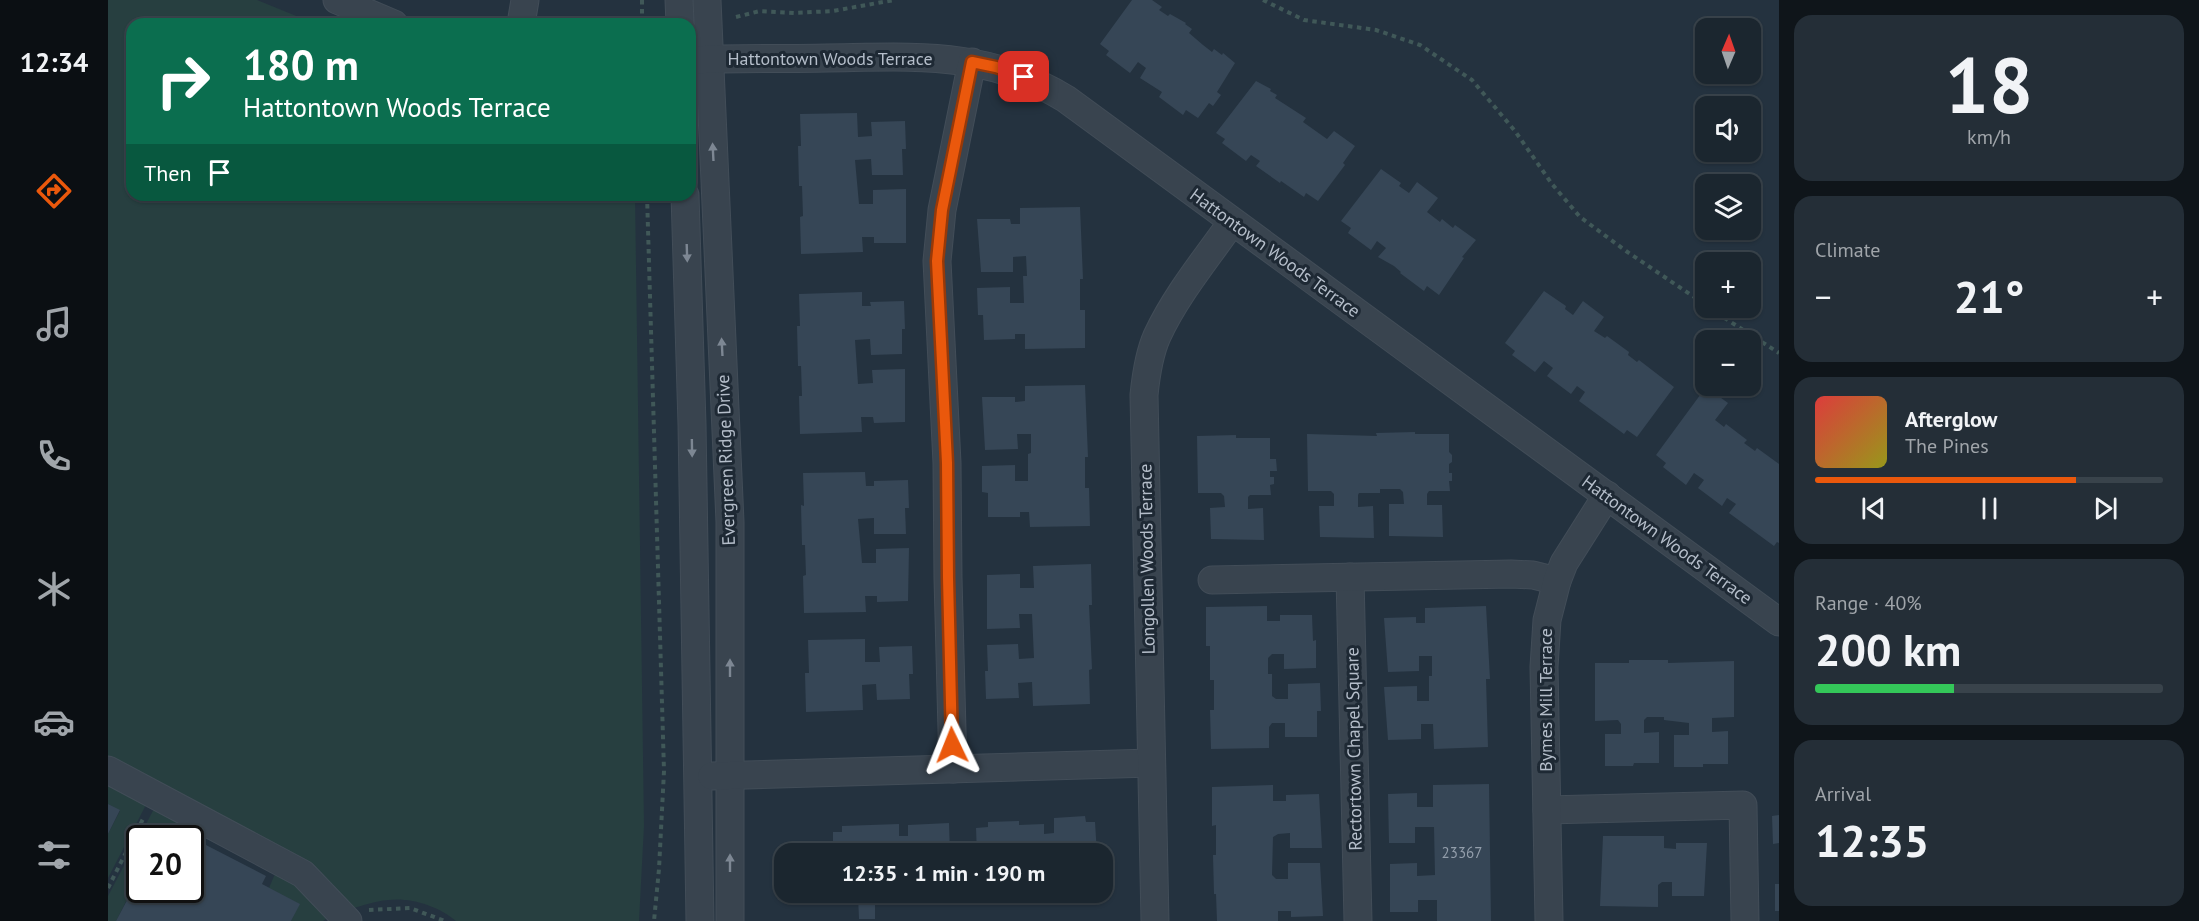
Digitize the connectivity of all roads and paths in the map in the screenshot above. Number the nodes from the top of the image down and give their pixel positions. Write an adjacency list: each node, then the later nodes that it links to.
1 (337, 0): 9 (street)
2 (525, 0): 10 (street)
3 (642, 0): 11 (path)
4 (679, 0): 12 (street)
5 (707, 0): 13 (street, Evergreen Ridge Drive)
6 (894, 0): 8 (path)
7 (1263, 0): 18 (path)
8 (736, 17)
9 (380, 18)
10 (522, 18)
11 (642, 18)
12 (680, 18)
13 (699, 60): 14 (street, Hattontown Woods Terrace); 30 (street, Evergreen Ridge Drive, one-way to 13)
14 (972, 62): 17 (street, Hattontown Woods Terrace); 27 (street)
15 (647, 201): 36 (path)
16 (685, 201): 29 (street, Evergreen Ridge Drive, one-way to 29)
17 (1232, 222): 21 (street, Hattontown Woods Terrace); 26 (street, Longollen Woods Terrace)
18 (1695, 298)
19 (1725, 318): 20 (path)
20 (1779, 353)
21 (1608, 495): 24 (street, Bymes Mill Terrace); 25 (street, Hattontown Woods Terrace)
22 (1350, 578): 23 (street); 24 (street); 40 (street, Rectortown Chapel Square)
23 (1212, 580)
24 (1557, 581): 32 (street, Bymes Mill Terrace)
25 (1779, 622)
26 (1151, 763): 27 (street); 39 (street, Longollen Woods Terrace)
27 (953, 769): 30 (street)
28 (108, 770): 31 (street)
29 (699, 776): 30 (street); 37 (street, Evergreen Ridge Drive)
30 (730, 776): 38 (street, Evergreen Ridge Drive, one-way to 30)
31 (156, 795): 33 (path); 34 (street)
32 (1546, 810): 41 (street, Bymes Mill Terrace); 42 (street)
33 (108, 888)
34 (347, 919): 35 (path)
35 (445, 921)
36 (654, 921)
37 (700, 921)
38 (730, 921)
39 (1155, 921)
40 (1358, 921)
41 (1548, 921)
42 (1745, 921)

